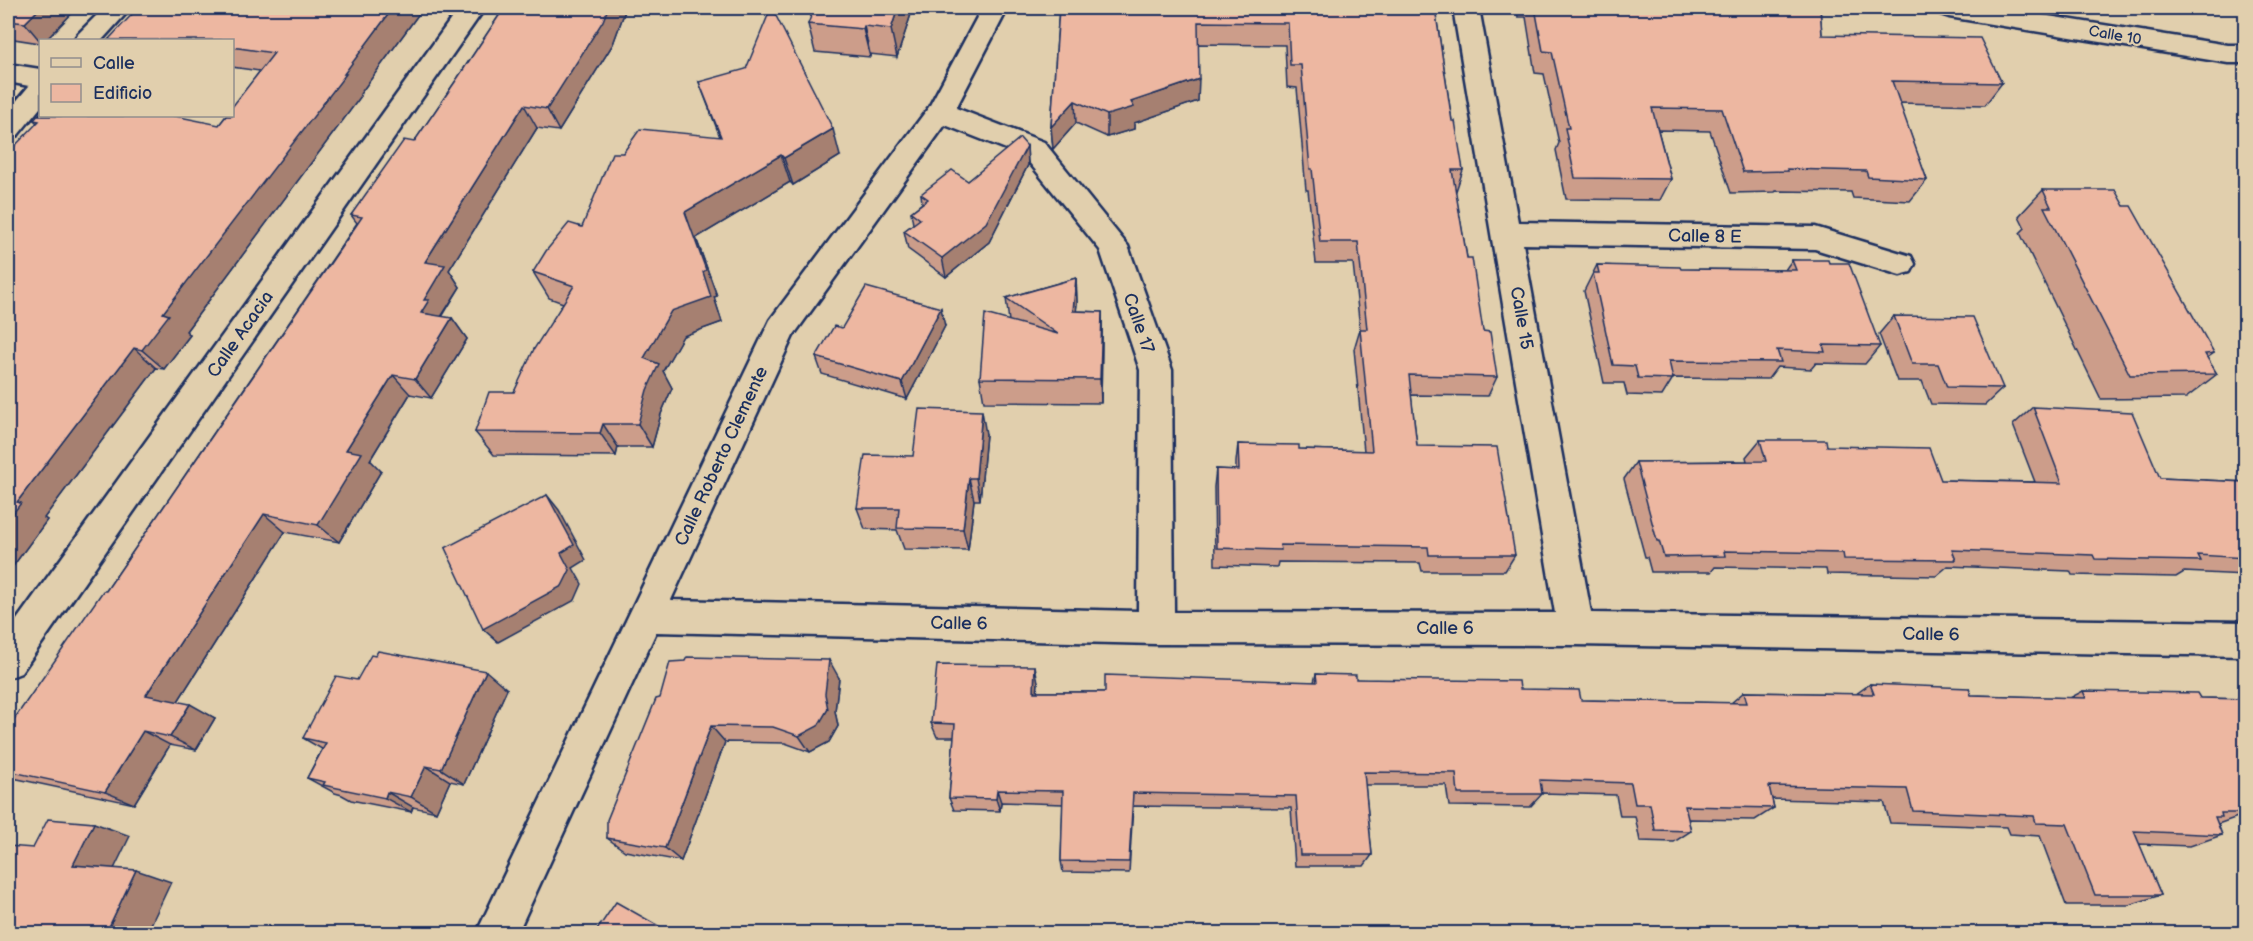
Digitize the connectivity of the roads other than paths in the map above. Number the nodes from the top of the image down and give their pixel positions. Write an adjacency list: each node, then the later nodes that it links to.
1 (118, 8): 6 (street)
2 (472, 8): 19 (street, Calle Acacia)
3 (995, 8): 11 (street, Calle Roberto Clemente)
4 (1466, 8): 13 (street, Calle 15)
5 (1949, 8): 7 (street, Calle 10)
6 (88, 39)
7 (2246, 54)
8 (8, 73): 9 (street)
9 (39, 78)
10 (39, 92): 12 (street)
11 (940, 112): 15 (street, Calle Roberto Clemente); 16 (street, Calle 17)
12 (8, 128)
13 (1507, 233): 14 (street, Calle 8 E); 17 (street, Calle 15)
14 (1900, 264)
15 (645, 616): 16 (street, Calle 6); 20 (street, Calle Roberto Clemente)
16 (1156, 628): 17 (street, Calle 6)
17 (1576, 629): 18 (street, Calle 6)
18 (2246, 639)
19 (8, 661)
20 (496, 933)

